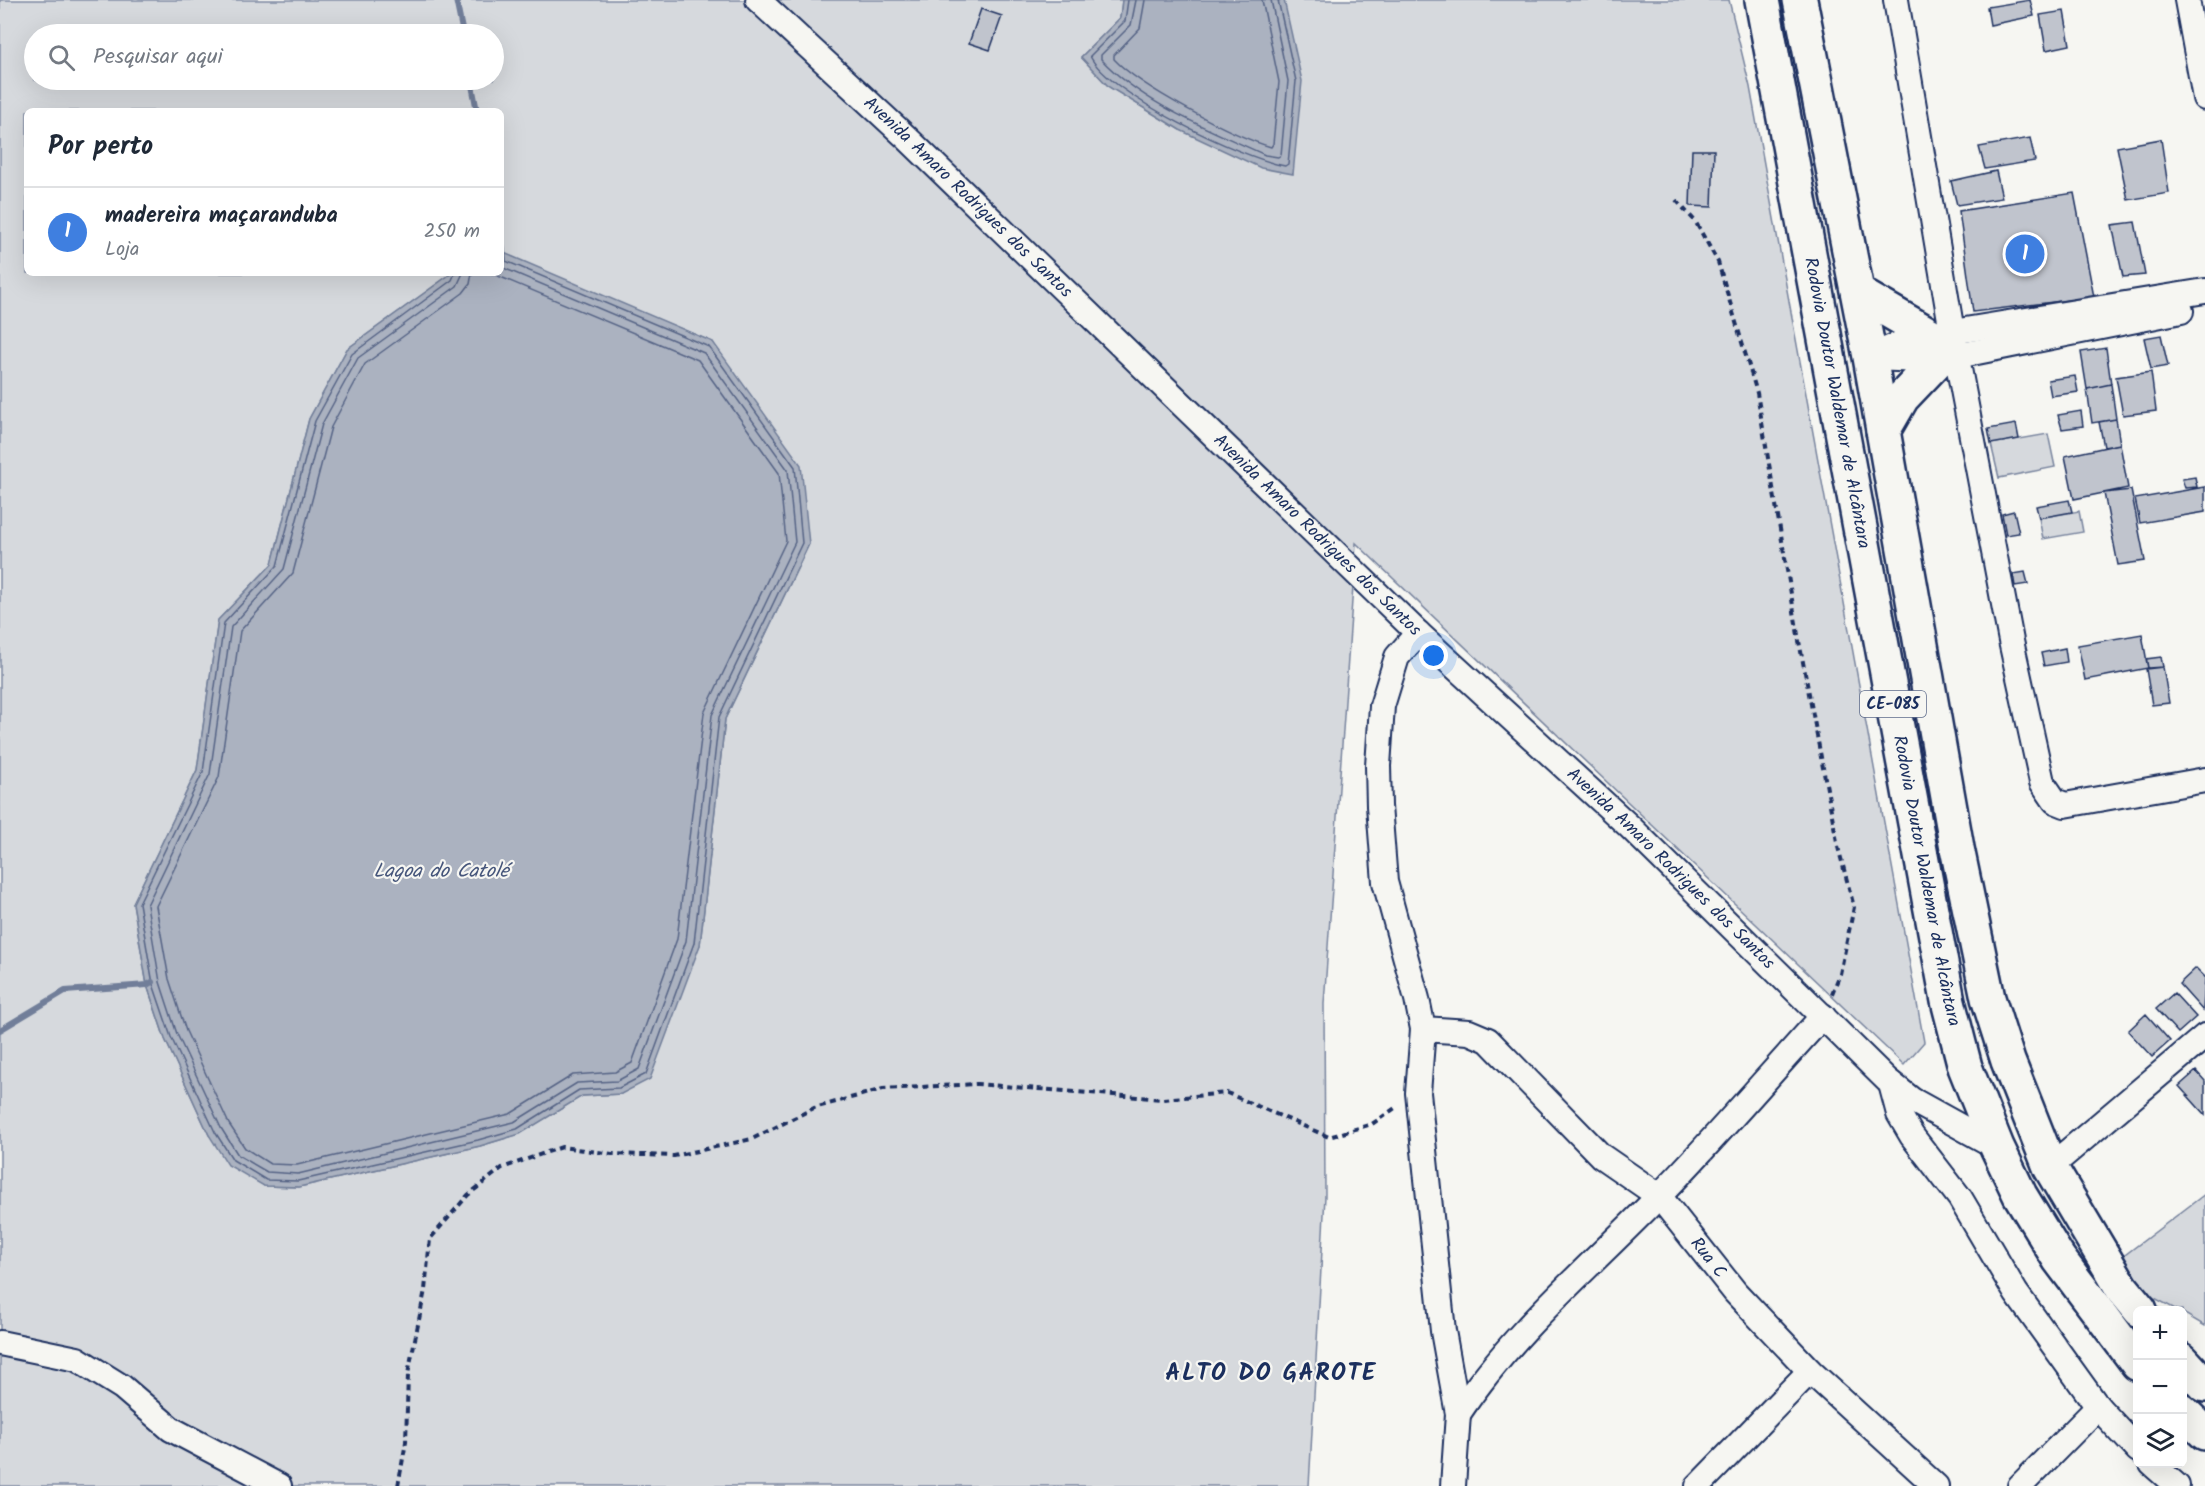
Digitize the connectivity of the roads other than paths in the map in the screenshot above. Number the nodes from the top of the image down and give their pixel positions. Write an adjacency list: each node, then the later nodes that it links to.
1 (758, 0): 13 (street, Avenida Amaro Rodrigues dos Santos)
2 (1762, 0): 19 (highway, Rodovia Doutor Waldemar de Alcântara / CE-085)
3 (1800, 0): 8 (highway, Rodovia Doutor Waldemar de Alcântara / CE-085)
4 (1896, 0): 10 (street)
5 (2187, 0): 6 (street)
6 (2205, 98)
7 (2205, 291): 10 (street)
8 (1858, 293): 10 (highway); 11 (highway, Rodovia Doutor Waldemar de Alcântara / CE-085)
9 (2205, 307): 10 (street)
10 (1945, 345): 11 (street); 12 (highway); 14 (street)
11 (1870, 357): 12 (highway, Rodovia Doutor Waldemar de Alcântara / CE-085)
12 (1883, 431): 20 (highway, Rodovia Doutor Waldemar de Alcântara / CE-085)
13 (1418, 633): 15 (street, Avenida Amaro Rodrigues dos Santos); 16 (street)
14 (2205, 780)
15 (1823, 1016): 18 (street, Avenida Amaro Rodrigues dos Santos); 21 (street)
16 (1423, 1029): 21 (street, Rua C); 29 (street)
17 (2205, 1036): 20 (street)
18 (1892, 1084): 19 (street, Avenida Amaro Rodrigues dos Santos); 28 (street)
19 (1996, 1147): 24 (highway, Rodovia Doutor Waldemar de Alcântara / CE-085)
20 (2050, 1167): 22 (highway, Rodovia Doutor Waldemar de Alcântara / CE-085)
21 (1659, 1196): 26 (street, Rua C); 29 (street)
22 (2136, 1306)
23 (0, 1343): 34 (street)
24 (2135, 1360)
25 (2187, 1365): 27 (highway)
26 (1810, 1371): 36 (street); 37 (street, Rua C)
27 (2205, 1385)
28 (2098, 1407): 32 (street); 38 (street)
29 (1458, 1414): 35 (street)
30 (2184, 1414): 31 (highway)
31 (2205, 1433)
32 (2133, 1445)
33 (2157, 1468): 39 (street)
34 (279, 1486)
35 (1453, 1486)
36 (1698, 1486)
37 (1936, 1486)
38 (2020, 1486)
39 (2177, 1486)

